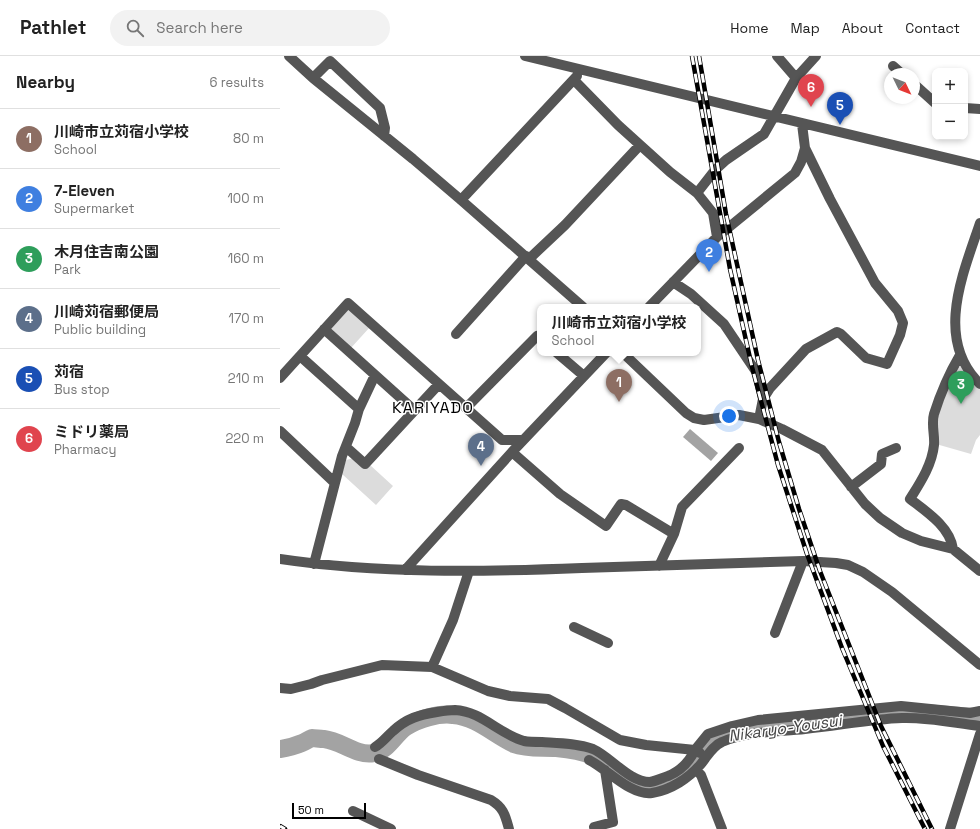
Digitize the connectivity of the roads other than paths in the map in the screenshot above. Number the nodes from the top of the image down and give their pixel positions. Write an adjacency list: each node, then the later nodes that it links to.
1 (282, 56): 6 (street)
2 (289, 56): 10 (street)
3 (525, 56): 9 (street)
4 (777, 56): 11 (street)
5 (816, 56): 11 (street)
6 (280, 59)
7 (893, 66): 8 (street)
8 (895, 68)
9 (582, 70): 12 (street); 17 (street)
10 (313, 78): 19 (street); 19 (street)
11 (796, 78): 17 (street)
12 (574, 80): 20 (street); 24 (street)
13 (920, 89): 14 (street)
14 (932, 100)
15 (968, 108): 16 (street)
16 (980, 109)
17 (775, 116): 18 (street); 23 (street)
18 (802, 124): 21 (street); 22 (street)
19 (384, 136): 24 (street)
20 (640, 145): 23 (street); 27 (street)
21 (805, 148): 26 (street); 44 (street)
22 (980, 166)
23 (697, 193): 26 (street)
24 (462, 200): 27 (street)
25 (980, 223): 34 (street)
26 (717, 237): 28 (street)
27 (527, 258): 29 (street); 32 (street)
28 (673, 282): 30 (street); 44 (street)
29 (579, 304)
30 (653, 304)
31 (324, 329): 35 (street); 39 (street); 42 (street)
32 (456, 334)
33 (537, 336): 45 (street)
34 (960, 355): 43 (street); 58 (street)
35 (300, 356): 41 (street); 46 (street)
36 (561, 356): 40 (street)
37 (603, 356): 40 (street)
38 (626, 356): 48 (street)
39 (374, 375): 46 (street); 47 (street)
40 (584, 376): 50 (street)
41 (280, 378)
42 (439, 384): 45 (street); 47 (street)
43 (980, 384)
44 (763, 398): 48 (street)
45 (466, 408): 50 (street)
46 (359, 409): 51 (street)
47 (414, 410): 51 (street)
48 (759, 419): 56 (street)
49 (280, 431): 55 (street)
50 (523, 440): 54 (street)
51 (346, 447): 55 (street)
52 (739, 448): 57 (street)
53 (896, 448): 56 (street)
54 (512, 452): 57 (street); 63 (street)
55 (335, 483): 61 (street)
56 (851, 487): 58 (street)
57 (674, 534): 62 (street)
58 (953, 550): 64 (street)
59 (280, 559): 61 (street)
60 (803, 561): 62 (street); 67 (street); 69 (street)
61 (314, 564): 63 (street)
62 (660, 566): 65 (street)
63 (405, 570): 65 (street)
64 (980, 570)
65 (469, 571): 70 (street)
66 (574, 627): 68 (street)
67 (775, 633)
68 (608, 643)
69 (980, 665)
70 (432, 667): 71 (street); 76 (street)
71 (280, 688)
72 (980, 711): 76 (street)
73 (980, 726): 77 (street)
74 (980, 734): 87 (street)
75 (375, 747): 76 (street)
76 (695, 750): 77 (street)
77 (707, 757): 81 (street)
78 (379, 759): 84 (street)
79 (589, 760): 80 (street)
80 (605, 770): 81 (street); 85 (street)
81 (696, 770): 86 (street)
82 (353, 811): 83 (street)
83 (391, 829)
84 (509, 829)
85 (595, 829)
86 (722, 829)
87 (950, 829)

